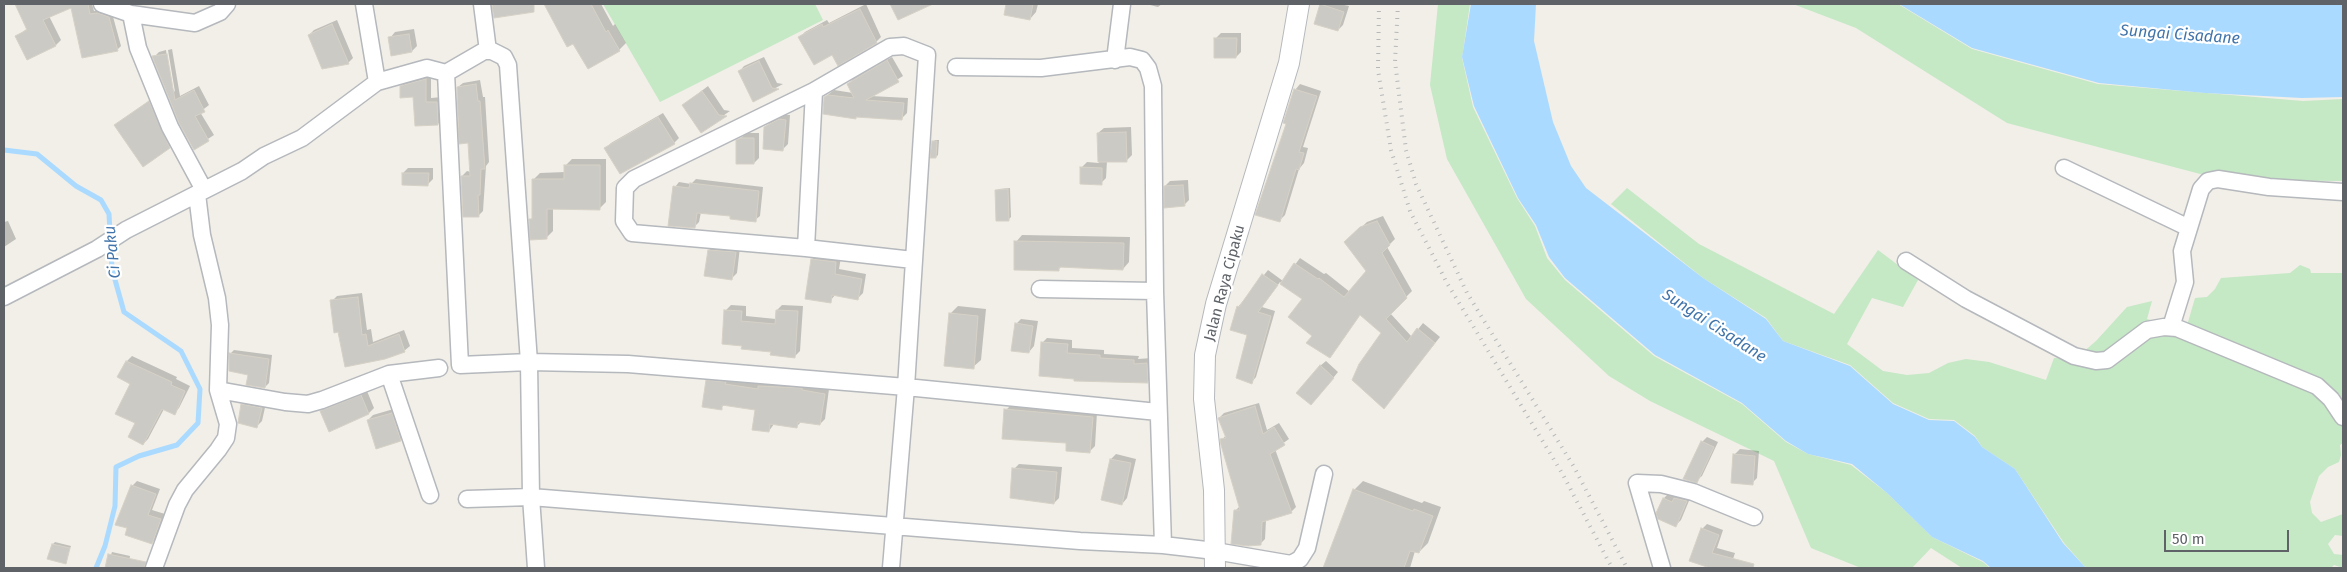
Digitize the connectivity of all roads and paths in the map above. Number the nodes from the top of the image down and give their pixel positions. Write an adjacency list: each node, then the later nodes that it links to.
1 (102, 4): 7 (street)
2 (227, 4): 7 (street)
3 (364, 4): 12 (street)
4 (482, 4): 8 (street)
5 (1122, 4): 9 (street)
6 (1299, 4): 39 (street, Jalan Raya Cipaku)
7 (131, 14): 15 (street)
8 (488, 51): 11 (street); 25 (street)
9 (1115, 60): 10 (street); 22 (street)
10 (956, 67)
11 (446, 73): 12 (street); 25 (street)
12 (377, 82): 15 (street)
13 (814, 91): 18 (street); 18 (street); 19 (street)
14 (2064, 168): 17 (street)
15 (200, 192): 23 (street); 29 (street)
16 (2343, 192): 17 (street)
17 (2189, 228): 24 (street)
18 (806, 248): 19 (street)
19 (913, 260): 28 (street)
20 (1906, 261): 24 (street)
21 (1040, 289): 22 (street)
22 (1155, 291): 30 (street)
23 (4, 297)
24 (2171, 327): 31 (street)
25 (529, 362): 28 (street); 34 (street)
26 (439, 368): 27 (street)
27 (389, 374): 29 (street); 33 (street)
28 (906, 387): 30 (street); 37 (street)
29 (218, 390): 41 (street)
30 (1158, 412): 38 (street)
31 (2343, 417)
32 (1324, 474): 40 (street)
33 (430, 495)
34 (531, 497): 35 (street); 37 (street); 42 (street)
35 (468, 499)
36 (1754, 518): 44 (street)
37 (895, 527): 38 (street); 43 (street)
38 (1164, 545): 39 (street)
39 (1215, 560): 40 (street)
40 (1291, 566)
41 (154, 568)
42 (536, 568)
43 (891, 568)
44 (1662, 568)

